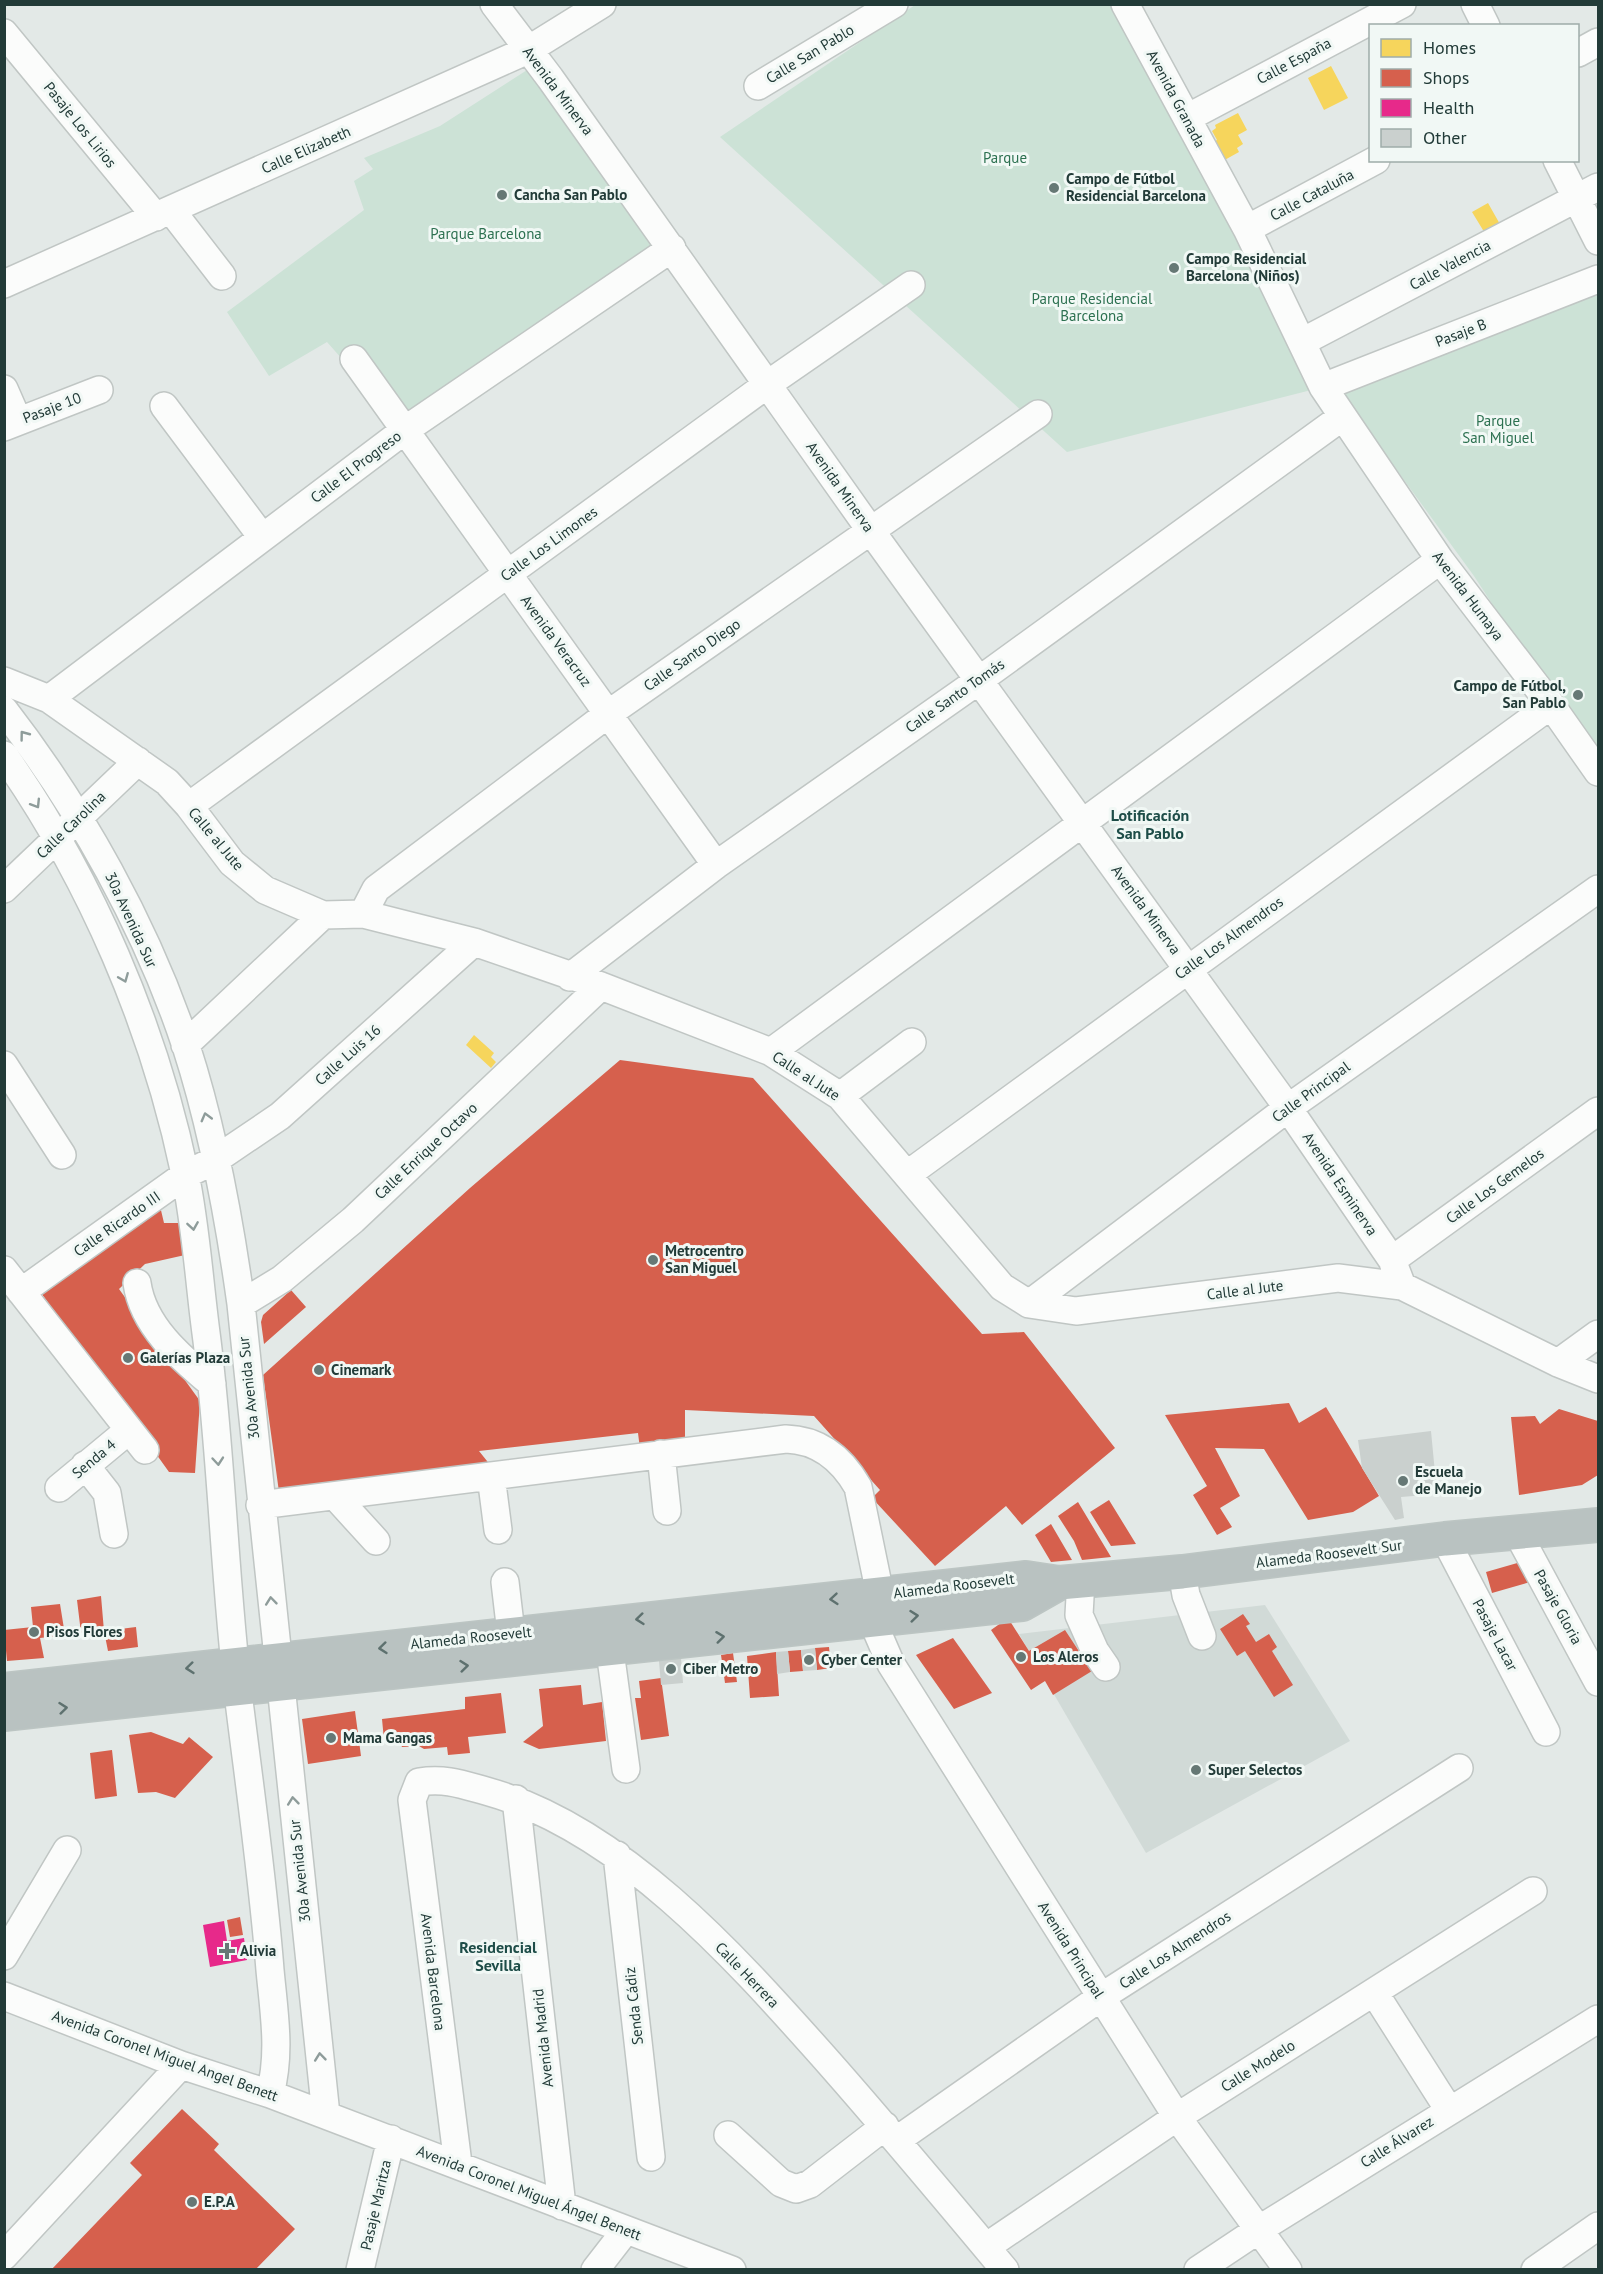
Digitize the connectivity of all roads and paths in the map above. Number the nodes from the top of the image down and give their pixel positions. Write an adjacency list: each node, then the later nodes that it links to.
1 (494, 4): 10 (street, Avenida Minerva)
2 (602, 4): 10 (street, Calle Elizabeth)
3 (894, 4): 12 (street, Calle San Pablo)
4 (1402, 4): 13 (street, Calle España)
5 (1475, 4): 7 (street)
6 (1131, 6): 13 (street, Avenida Granada)
7 (1485, 24)
8 (4, 33): 17 (street, Pasaje Los Lirios)
9 (1599, 42): 11 (street)
10 (528, 50): 17 (street, Calle Elizabeth); 20 (street, Avenida Minerva)
11 (1579, 52)
12 (758, 86)
13 (1187, 118): 18 (street, Avenida Granada)
14 (1372, 162): 18 (street, Calle Cataluña)
15 (1559, 162): 16 (street)
16 (1588, 193): 19 (street); 25 (street, Calle Valencia)
17 (163, 214): 21 (street, Pasaje Los Lirios); 23 (street, Calle Elizabeth)
18 (1247, 230): 25 (street, Avenida Granada)
19 (1599, 241)
20 (672, 248): 27 (street, Avenida Minerva); 35 (street, Calle El Progreso)
21 (222, 276)
22 (1599, 279): 28 (street, Pasaje B)
23 (4, 284)
24 (911, 285): 27 (street, Calle Los Limones)
25 (1302, 342): 28 (street, Avenida Granada)
26 (354, 359): 35 (street, Avenida Veracruz)
27 (768, 384): 36 (street, Avenida Minerva); 39 (street, Calle Los Limones)
28 (1323, 387): 33 (street, Avenida Granada)
29 (4, 389): 34 (street)
30 (99, 390): 34 (street, Pasaje 10)
31 (164, 406): 37 (street)
32 (1038, 414): 36 (street, Calle Santo Diego)
33 (1342, 417): 38 (street, Avenida Humaya); 41 (street, Calle Santo Tomás)
34 (11, 424)
35 (405, 430): 37 (street, Calle El Progreso); 39 (street, Avenida Veracruz)
36 (871, 531): 41 (street, Avenida Minerva); 45 (street, Calle Santo Diego)
37 (262, 537): 42 (street, Calle El Progreso)
38 (1440, 560): 43 (street, Avenida Humaya); 51 (street)
39 (508, 574): 45 (street, Avenida Veracruz); 49 (street, Calle Los Limones)
40 (4, 681): 42 (street, Calle al Jute)
41 (978, 681): 51 (street, Avenida Minerva); 53 (street, Calle Santo Tomás)
42 (49, 699): 47 (street, Calle al Jute)
43 (1551, 705): 48 (street, Avenida Humaya); 59 (street, Calle Los Almendros)
44 (4, 710): 50 (street, 30a Avenida Sur, one-way to 44)
45 (608, 714): 53 (street, Avenida Veracruz); 56 (street, Calle Santo Diego)
46 (4, 755): 52 (street, 30a Avenida Sur, one-way to 52)
47 (138, 761): 49 (street, Calle al Jute); 50 (street, Calle Carolina)
48 (1599, 772)
49 (189, 806): 57 (street, Calle al Jute)
50 (78, 818): 52 (street, Calle Carolina); 63 (street, 30a Avenida Sur)
51 (1083, 821): 59 (street, Avenida Minerva); 64 (street)
52 (58, 840): 54 (street, Calle Carolina); 72 (street, 30a Avenida Sur, one-way to 72)
53 (716, 865): 60 (street, Calle Santo Tomás)
54 (4, 889)
55 (1599, 889): 67 (street, Calle Principal)
56 (363, 914): 57 (street, Calle al Jute); 58 (street, Calle al Jute)
57 (323, 915): 63 (street)
58 (474, 942): 60 (street, Calle al Jute); 70 (street, Calle Luis 16)
59 (1188, 968): 67 (street, Avenida Esminerva); 71 (street, Calle Los Almendros)
60 (570, 977): 61 (street, Calle al Jute)
61 (601, 986): 64 (street, Calle al Jute); 78 (street, Calle Enrique Octavo)
62 (912, 1042): 66 (street)
63 (185, 1045): 70 (street, 30a Avenida Sur, one-way to 63)
64 (771, 1052): 66 (street, Calle al Jute)
65 (4, 1065): 69 (street)
66 (840, 1096): 71 (street, Calle al Jute)
67 (1288, 1108): 73 (street, Avenida Esminerva); 79 (street, Calle Principal)
68 (1599, 1112): 73 (street, Calle Los Gemelos)
69 (62, 1155)
70 (215, 1160): 72 (street, Calle Ricardo III); 78 (street, 30a Avenida Sur)
71 (908, 1174): 79 (street, Calle al Jute)
72 (185, 1175): 77 (street, Calle Ricardo III); 81 (street, 30a Avenida Sur, one-way to 81)
73 (1392, 1260): 76 (street, Avenida Esminerva)
74 (4, 1270): 77 (street)
75 (137, 1283): 85 (street)
76 (1402, 1286): 79 (street, Calle al Jute); 83 (street, Calle al Jute)
77 (21, 1292): 89 (street, Senda 4)
78 (241, 1304): 82 (street, 30a Avenida Sur)
79 (1029, 1304)
80 (1599, 1334): 83 (street)
81 (210, 1353): 82 (street); 85 (street, 30a Avenida Sur)
82 (245, 1353): 87 (street, 30a Avenida Sur)
83 (1558, 1363): 84 (street, Calle al Jute)
84 (1599, 1379)
85 (212, 1384): 86 (street, 30a Avenida Sur)
86 (214, 1423): 87 (street); 110 (street, 30a Avenida Sur, one-way to 110)
87 (254, 1425): 93 (street, 30a Avenida Sur)
88 (661, 1454): 90 (street, Avenida Principal); 94 (street); 104 (street, Avenida Principal)
89 (85, 1466): 91 (street, Senda 4); 98 (street)
90 (491, 1476): 92 (street, Avenida Principal); 96 (street)
91 (59, 1488)
92 (335, 1496): 93 (street, Avenida Principal); 100 (street)
93 (261, 1505): 109 (street, 30a Avenida Sur, one-way to 93)
94 (667, 1511)
95 (1599, 1525): 97 (highway, Alameda Roosevelt Sur)
96 (498, 1530)
97 (1517, 1532): 99 (highway, Alameda Roosevelt Sur); 111 (street, Pasaje Gloria)
98 (114, 1534)
99 (1445, 1539): 101 (highway, Alameda Roosevelt Sur); 114 (street, Pasaje Lacar)
100 (376, 1541)
101 (1182, 1572): 102 (highway, Alameda Roosevelt Sur); 106 (street)
102 (1070, 1581): 104 (highway, Alameda Roosevelt); 108 (street)
103 (506, 1582): 105 (street)
104 (876, 1607): 105 (highway, Alameda Roosevelt, one-way to 105); 107 (highway, Alameda Roosevelt, one-way to 104); 125 (street, Avenida Principal)
105 (511, 1633): 109 (highway, Alameda Roosevelt, one-way to 109)
106 (1203, 1636)
107 (610, 1651): 109 (highway, Alameda Roosevelt, one-way to 107); 116 (street)
108 (1106, 1667)
109 (279, 1673): 110 (highway, Alameda Roosevelt); 130 (street, 30a Avenida Sur, one-way to 109)
110 (236, 1676): 112 (highway, Alameda Roosevelt, one-way to 112); 113 (highway, Alameda Roosevelt, one-way to 110); 128 (street, 30a Avenida Sur)
111 (1599, 1682)
112 (4, 1690)
113 (4, 1713)
114 (1546, 1732)
115 (1459, 1768): 125 (street, Calle Los Almendros)
116 (626, 1769)
117 (419, 1782): 118 (street, Calle Herrera); 136 (street, Avenida Barcelona)
118 (516, 1799): 120 (street, Calle Herrera); 137 (street, Avenida Madrid)
119 (67, 1850): 122 (street)
120 (617, 1855): 132 (street, Calle Herrera); 135 (street, Senda Cádiz)
121 (1533, 1891): 123 (street, Calle Modelo)
122 (4, 1956)
123 (1374, 1992): 129 (street); 131 (street, Calle Modelo)
124 (4, 1996): 127 (street, Avenida Coronel Miguel Angel Benett)
125 (1101, 1997): 131 (street, Avenida Principal); 132 (street, Calle Los Almendros)
126 (1599, 2019): 129 (street, Calle Álvarez)
127 (181, 2065): 128 (street, Avenida Coronel Miguel Angel Benett); 142 (street)
128 (270, 2094): 130 (street, Avenida Coronel Miguel Angel Benett)
129 (1449, 2110): 140 (street, Calle Álvarez)
130 (326, 2115): 134 (street, Avenida Coronel Miguel Ángel Benett)
131 (1177, 2117): 140 (street, Avenida Principal); 141 (street, Calle Modelo)
132 (891, 2133): 133 (street, Calle Los Almendros); 141 (street, Calle Herrera)
133 (728, 2135)
134 (391, 2139): 136 (street, Avenida Coronel Miguel Ángel Benett); 143 (street, Pasaje Maritza)
135 (651, 2157)
136 (458, 2164): 137 (street, Avenida Coronel Miguel Ángel Benett)
137 (562, 2206): 139 (street, Avenida Coronel Miguel Ángel Benett)
138 (1599, 2226): 149 (street)
139 (626, 2230): 144 (street); 145 (street, Avenida Coronel Miguel Ángel Benett)
140 (1258, 2230): 147 (street, Calle Álvarez); 148 (street, Avenida Principal)
141 (986, 2247): 146 (street, Calle Herrera)
142 (4, 2256)
143 (360, 2270)
144 (595, 2270)
145 (732, 2270)
146 (1005, 2270)
147 (1198, 2270)
148 (1288, 2270)
149 (1534, 2270)

